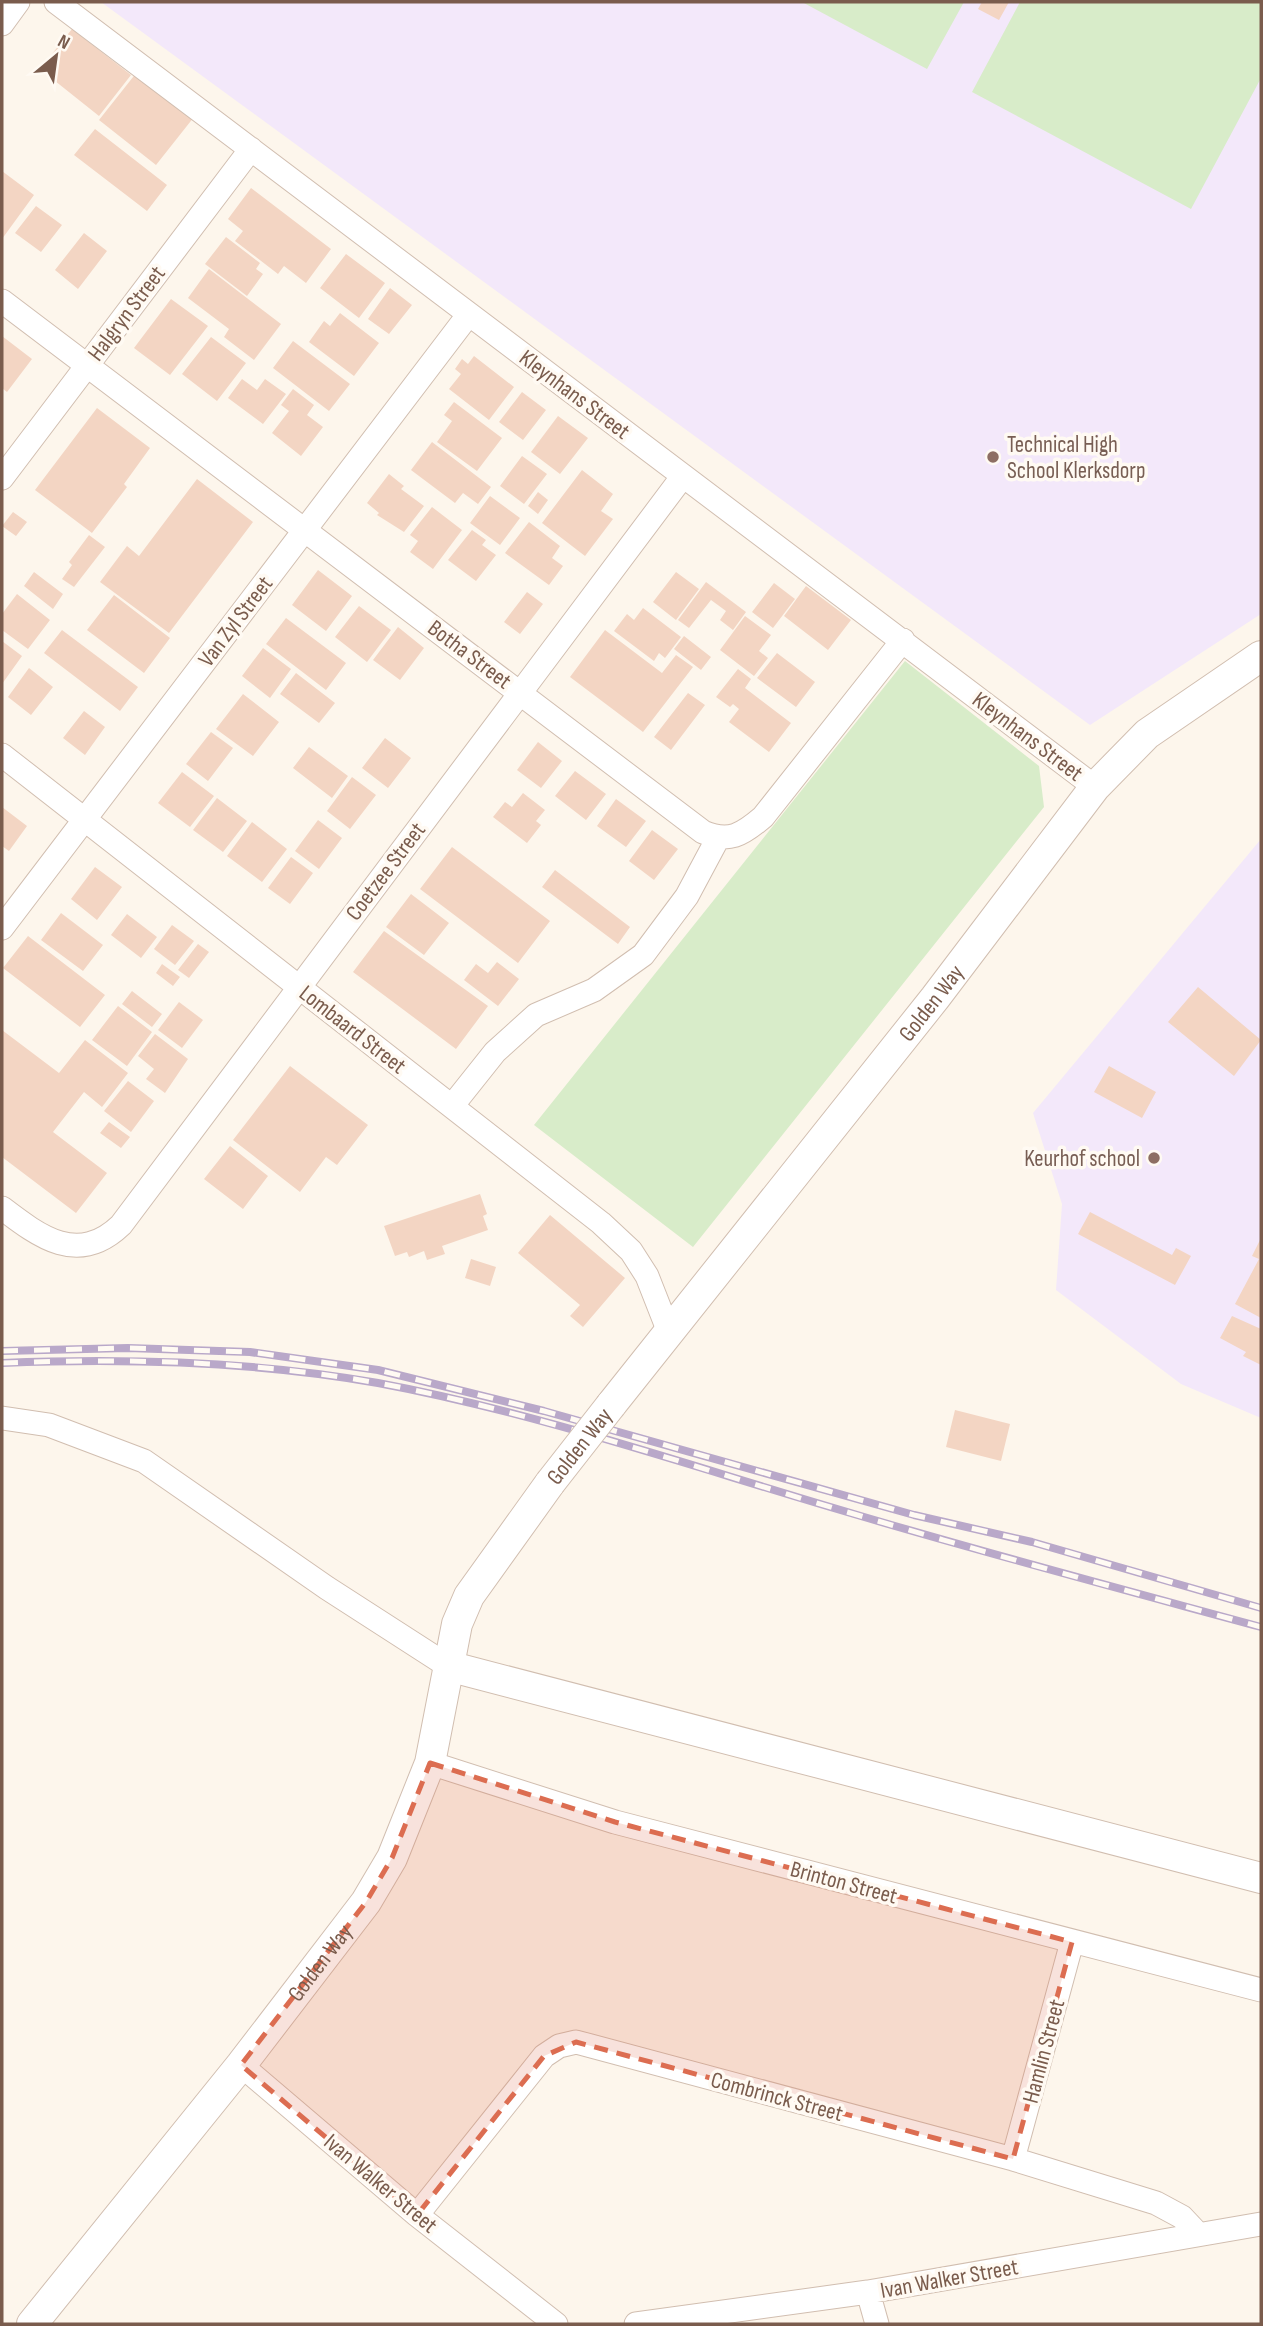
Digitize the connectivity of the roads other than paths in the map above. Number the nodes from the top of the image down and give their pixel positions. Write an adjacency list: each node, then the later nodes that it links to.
1 (18, 2): 3 (street)
2 (55, 2): 4 (street, Kleynhans Street)
3 (2, 24)
4 (251, 149): 6 (street, Kleynhans Street); 7 (street, Halgryn Street)
5 (2, 301): 7 (street, Botha Street)
6 (469, 314): 8 (street, Kleynhans Street); 10 (street, Van Zyl Street)
7 (86, 366): 9 (street, Halgryn Street); 10 (street, Botha Street)
8 (683, 476): 11 (street, Kleynhans Street); 13 (street, Coetzee Street)
9 (2, 478)
10 (305, 530): 13 (street, Botha Street); 16 (street, Van Zyl Street)
11 (903, 640): 15 (street, Kleynhans Street); 17 (street)
12 (1261, 656): 15 (street, Golden Way)
13 (520, 692): 17 (street, Botha Street); 19 (street, Coetzee Street)
14 (2, 755): 16 (street, Lombaard Street)
15 (1095, 787): 22 (street, Golden Way)
16 (85, 819): 18 (street, Van Zyl Street); 19 (street, Lombaard Street)
17 (718, 838): 20 (street)
18 (2, 928)
19 (299, 986): 20 (street, Lombaard Street); 21 (street, Coetzee Street)
20 (452, 1106): 22 (street, Lombaard Street)
21 (2, 1208)
22 (668, 1332): 24 (street, Golden Way, bridge)
23 (2, 1418): 24 (street)
24 (448, 1666): 25 (street, Golden Way); 26 (street)
25 (430, 1763): 27 (street, Brinton Street); 29 (street, Golden Way)
26 (1261, 1878)
27 (1072, 1942): 28 (street, Brinton Street); 30 (street, Hamlin Street)
28 (1261, 1990)
29 (241, 2065): 31 (street, Ivan Walker Street); 35 (street, Golden Way)
30 (1013, 2159): 31 (street, Combrinck Street); 33 (street, Combrinck Street)
31 (417, 2215): 36 (street, Ivan Walker Street)
32 (1261, 2224): 33 (street, Ivan Walker Street)
33 (1198, 2234): 34 (street, Ivan Walker Street)
34 (869, 2292): 37 (street, Ivan Walker Street); 38 (street)
35 (32, 2324)
36 (556, 2324)
37 (636, 2324)
38 (877, 2324)

